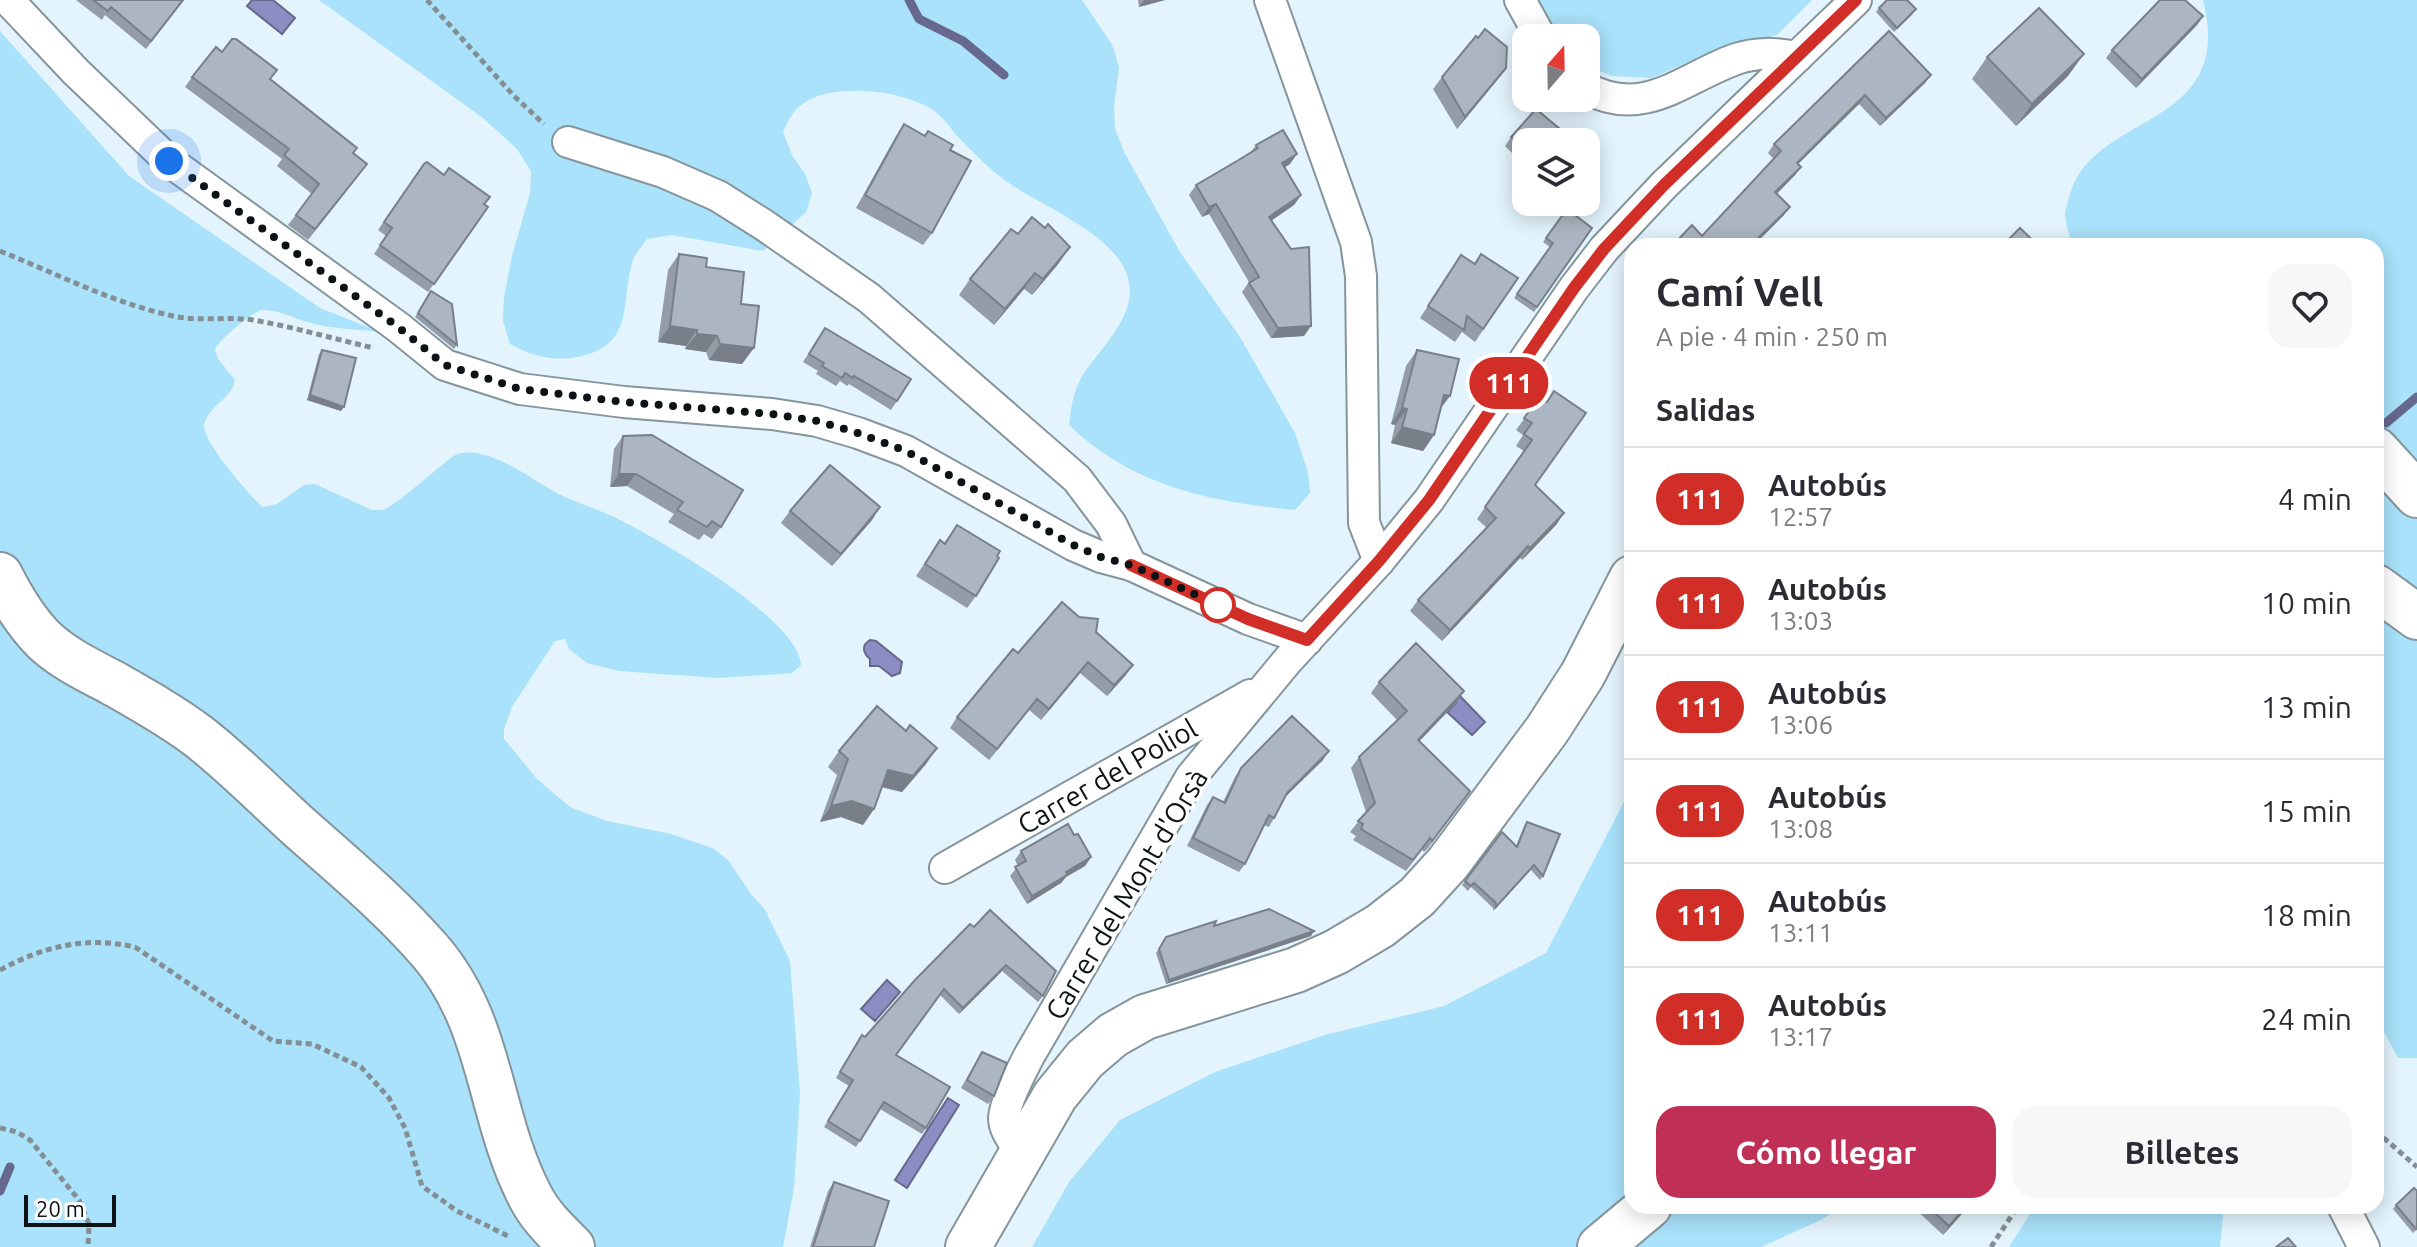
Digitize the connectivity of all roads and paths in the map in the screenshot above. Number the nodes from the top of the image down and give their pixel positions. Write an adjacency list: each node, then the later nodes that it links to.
1 (8, 0): 15 (street)
2 (427, 0): 9 (path)
3 (1270, 0): 14 (street)
4 (1520, 0): 6 (street)
5 (1856, 0): 7 (street, Carrer del Mont d'Orsà)
6 (1533, 24)
7 (1797, 57): 8 (street); 14 (street, Carrer del Mont d'Orsà)
8 (1600, 93)
9 (568, 142): 15 (street)
10 (0, 251): 11 (path)
11 (384, 350)
12 (2384, 459): 13 (main road)
13 (2417, 495)
14 (1379, 561): 20 (street, Carrer del Mont d'Orsà)
15 (1131, 565): 20 (street)
16 (0, 575): 33 (main road)
17 (2384, 593): 19 (main road)
18 (1624, 594): 26 (main road)
19 (2417, 617)
20 (1307, 640): 21 (street, Carrer del Mont d'Orsà)
21 (1268, 685): 22 (street, Carrer del Poliol); 26 (street, Carrer del Mont d'Orsà)
22 (945, 868)
23 (0, 970): 31 (path)
24 (0, 1128): 32 (path)
25 (2384, 1138): 27 (path)
26 (1021, 1153): 34 (main road)
27 (2417, 1167)
28 (1639, 1214): 35 (main road)
29 (2013, 1214): 36 (path)
30 (2347, 1214): 37 (street)
31 (521, 1242)
32 (88, 1247)
33 (572, 1247)
34 (968, 1247)
35 (1600, 1247)
36 (1991, 1247)
37 (2364, 1247)

